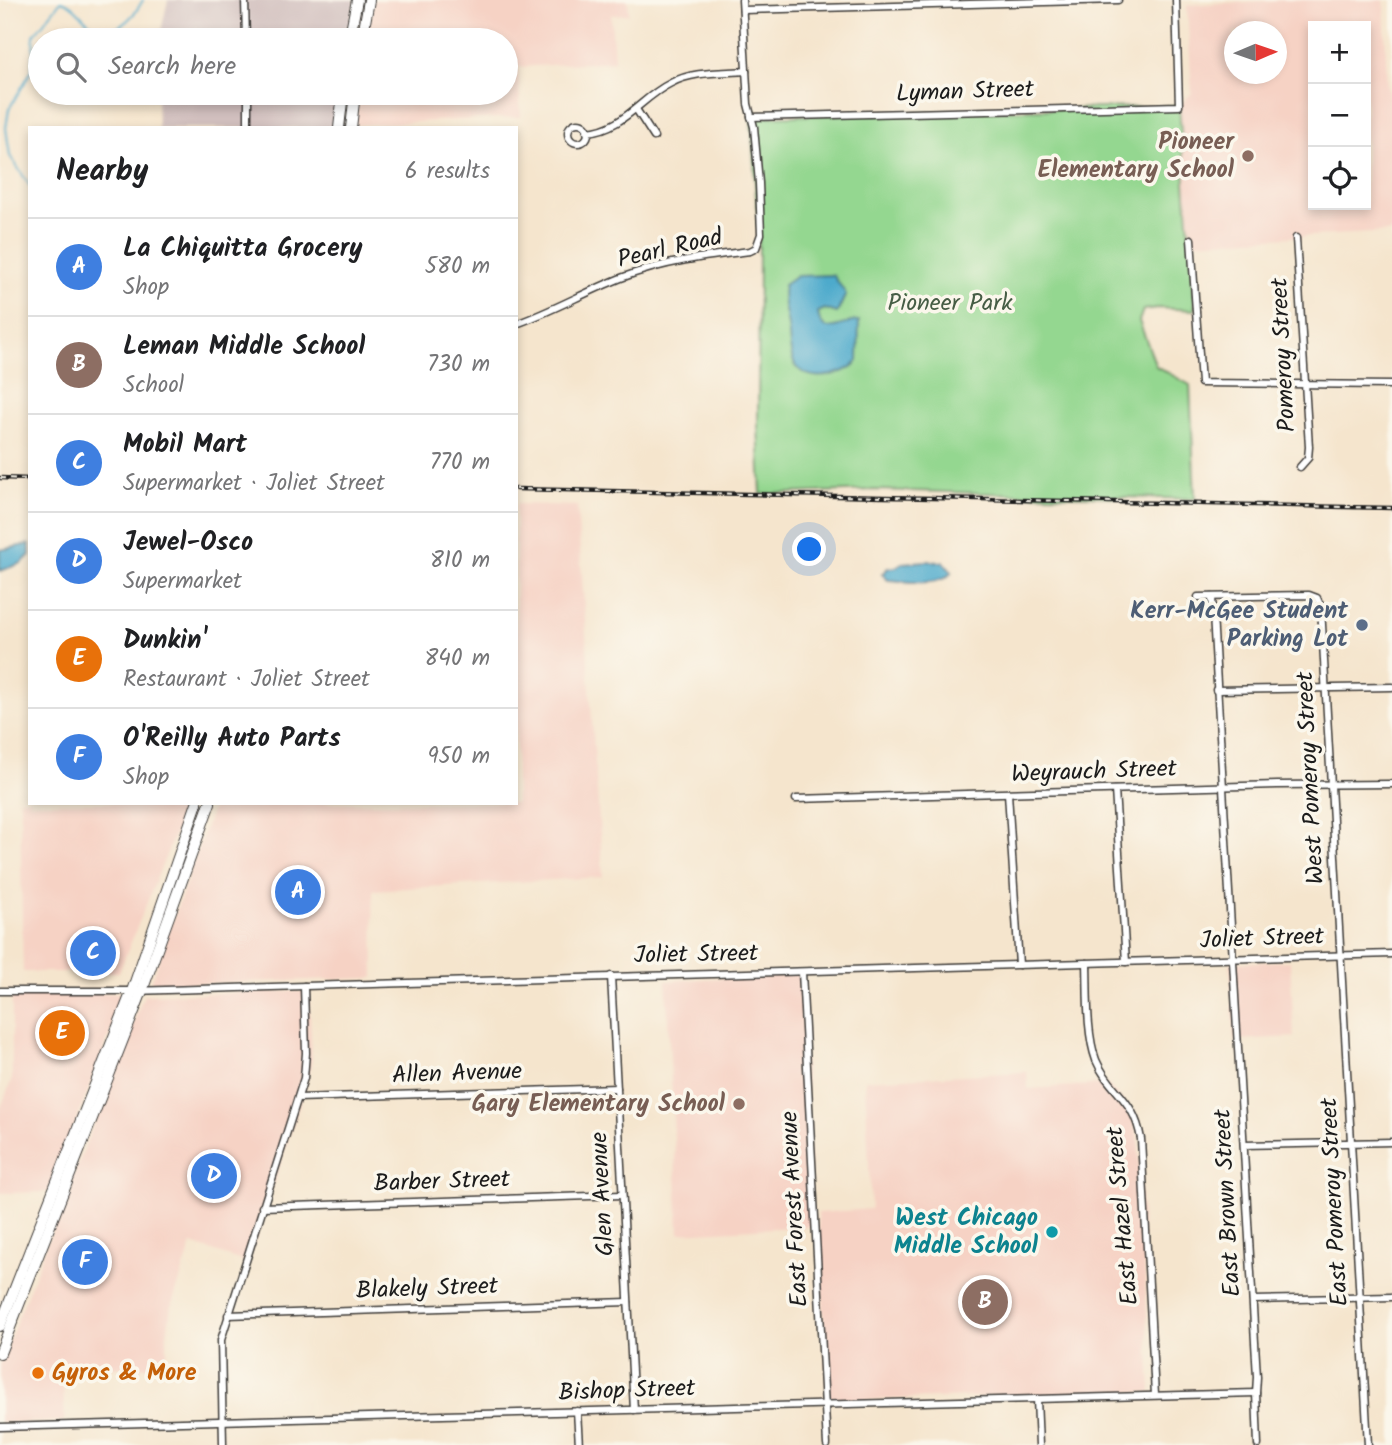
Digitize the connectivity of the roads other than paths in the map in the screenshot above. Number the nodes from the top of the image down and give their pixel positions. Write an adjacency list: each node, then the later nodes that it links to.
1 (245, 0): 8 (street)
2 (357, 0): 9 (main road)
3 (369, 0): 10 (main road)
4 (743, 0): 7 (street)
5 (1118, 0): 7 (street)
6 (1175, 0): 16 (street, Lyman Street)
7 (743, 10): 11 (street)
8 (246, 28)
9 (351, 28)
10 (364, 28)
11 (746, 71): 15 (street); 16 (street)
12 (248, 105): 17 (street)
13 (342, 105): 18 (main road)
14 (354, 105): 19 (main road)
15 (636, 108): 20 (street); 21 (street)
16 (751, 117): 24 (street, Pearl Road)
17 (248, 126)
18 (339, 126)
19 (351, 126)
20 (587, 132)
21 (654, 137)
22 (1296, 238): 25 (street, Pomeroy Street)
23 (1191, 239): 25 (street)
24 (518, 323)
25 (1306, 384): 26 (street); 27 (street, Pomeroy Street)
26 (1392, 384)
27 (1300, 467)
28 (1198, 597): 29 (street)
29 (1212, 597): 31 (street, West Pomeroy Street); 32 (street, East Brown Street)
30 (1392, 687): 31 (street)
31 (1325, 689): 32 (street); 34 (street, West Pomeroy Street)
32 (1216, 690): 35 (street, East Brown Street)
33 (1392, 784): 34 (street, Weyrauch Street)
34 (1330, 786): 35 (street, Weyrauch Street); 42 (street, West Pomeroy Street)
35 (1222, 788): 36 (street, Weyrauch Street); 43 (street, East Brown Street)
36 (1115, 790): 37 (street, Weyrauch Street); 44 (street)
37 (1008, 793): 38 (street, Weyrauch Street); 46 (street)
38 (796, 799)
39 (196, 805): 51 (main road)
40 (209, 805): 51 (main road)
41 (1392, 954): 42 (street, Joliet Street)
42 (1340, 956): 43 (street, Joliet Street); 55 (street, East Pomeroy Street)
43 (1233, 959): 44 (street, Joliet Street); 56 (street, East Brown Street)
44 (1126, 962): 45 (street, Joliet Street)
45 (1087, 963): 46 (street, Joliet Street); 67 (street, East Hazel Street)
46 (1019, 965): 47 (street, Joliet Street)
47 (802, 972): 48 (street, Joliet Street); 69 (street, East Forest Avenue)
48 (611, 976): 49 (street, Joliet Street); 52 (street, Glen Avenue)
49 (304, 986): 51 (street, Joliet Street); 53 (street)
50 (0, 991): 51 (street, Joliet Street)
51 (137, 991): 64 (main road); 65 (main road)
52 (617, 1088): 53 (street, Allen Avenue); 57 (street, Glen Avenue)
53 (298, 1098): 58 (street)
54 (1392, 1142): 55 (street)
55 (1351, 1143): 56 (street); 60 (street, East Pomeroy Street)
56 (1244, 1145): 61 (street, East Brown Street)
57 (622, 1195): 58 (street, Barber Street); 62 (street, Glen Avenue)
58 (262, 1207): 63 (street)
59 (1392, 1297): 60 (street)
60 (1360, 1298): 61 (street); 79 (street, East Pomeroy Street)
61 (1253, 1300): 66 (street, East Brown Street)
62 (628, 1302): 63 (street, Blakely Street); 70 (street, Glen Avenue)
63 (228, 1315): 72 (street)
64 (0, 1326)
65 (0, 1353)
66 (1256, 1393): 67 (street, Bishop Street); 78 (street, East Brown Street)
67 (1155, 1395): 68 (street, Bishop Street)
68 (1037, 1399): 69 (street, Bishop Street); 77 (street)
69 (825, 1404): 70 (street, Bishop Street); 76 (street, East Forest Avenue)
70 (634, 1410): 71 (street, Bishop Street)
71 (577, 1411): 72 (street, Bishop Street); 75 (street)
72 (222, 1421): 73 (street, Bishop Street); 74 (street)
73 (0, 1427)
74 (223, 1445)
75 (579, 1445)
76 (827, 1445)
77 (1039, 1445)
78 (1258, 1445)
79 (1368, 1445)

